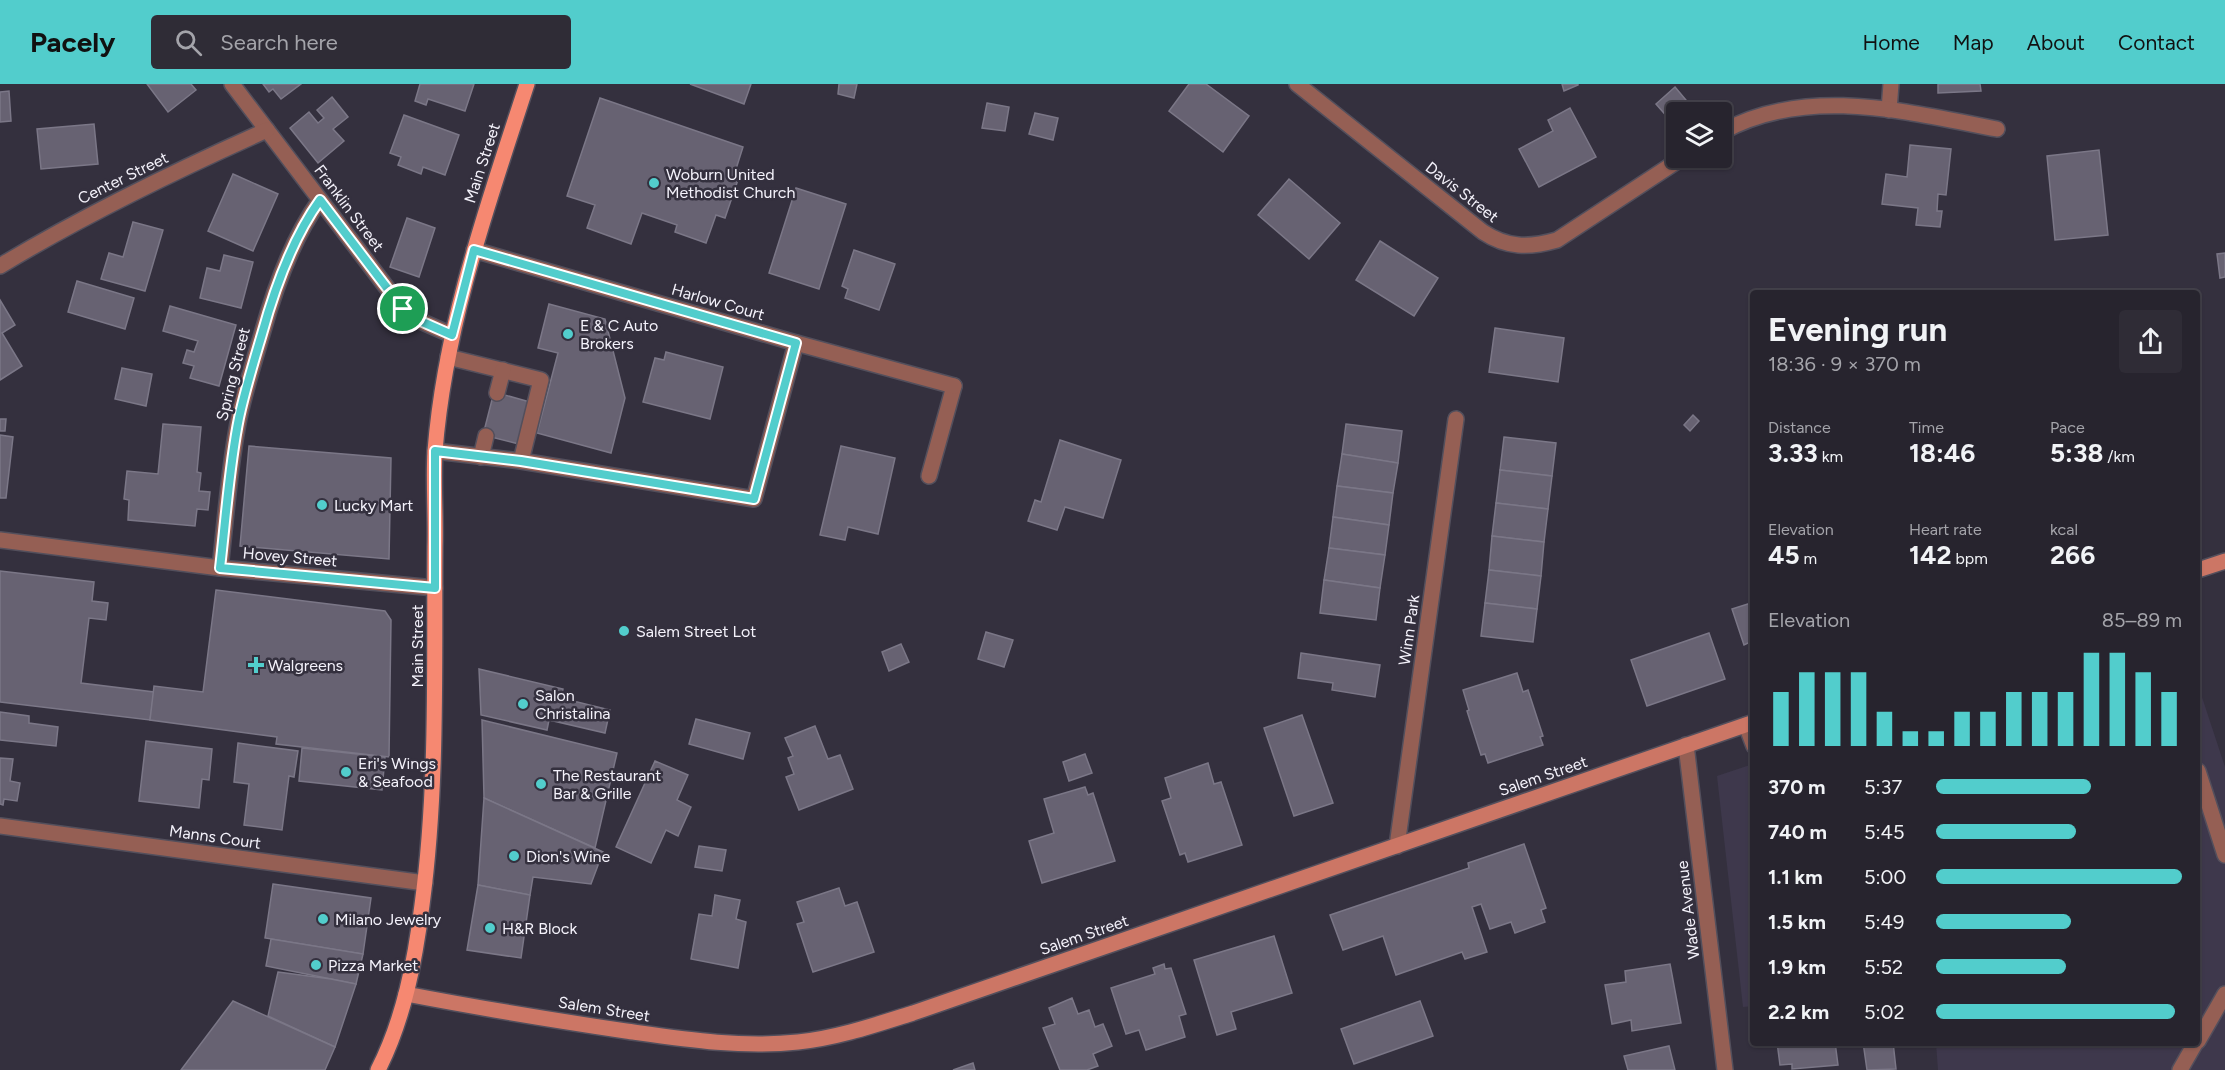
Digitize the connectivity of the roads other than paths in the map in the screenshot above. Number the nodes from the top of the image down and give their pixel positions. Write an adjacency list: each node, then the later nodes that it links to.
1 (232, 84): 8 (street, Franklin Street)
2 (527, 84): 11 (main road, Main Street)
3 (1297, 84): 9 (street, Davis Street)
4 (1891, 84): 5 (street)
5 (1889, 110): 6 (street); 7 (street)
6 (1732, 128)
7 (1996, 129)
8 (267, 130): 10 (street, Franklin Street); 12 (street, Center Street)
9 (1667, 168)
10 (320, 200): 13 (street, Franklin Street); 26 (street, Spring Street)
11 (474, 250): 13 (main road, Main Street); 14 (street, Harlow Court)
12 (0, 266)
13 (452, 335): 15 (main road, Main Street)
14 (796, 343): 22 (street); 23 (street, Harlow Court)
15 (448, 357): 16 (street); 20 (main road, Main Street)
16 (503, 370): 17 (street); 22 (street)
17 (497, 393)
18 (1456, 419): 34 (street, Winn Park)
19 (486, 436): 21 (street)
20 (435, 451): 21 (street); 28 (main road, Main Street)
21 (481, 457): 22 (street)
22 (521, 461)
23 (929, 476)
24 (0, 540): 26 (street, Hovey Street)
25 (2225, 561): 27 (street)
26 (220, 568): 28 (street, Hovey Street)
27 (2200, 569)
28 (435, 588): 36 (main road, Main Street)
29 (1750, 724): 30 (street, Salem Street)
30 (1686, 745): 34 (street, Salem Street); 42 (street, Wade Avenue)
31 (2200, 784): 32 (street)
32 (2205, 816): 35 (street)
33 (0, 826): 36 (street, Manns Court)
34 (1397, 846): 38 (street, Salem Street)
35 (2225, 855)
36 (425, 883): 38 (main road, Main Street)
37 (2225, 993): 39 (street)
38 (406, 994): 41 (main road, Main Street)
39 (2200, 1037)
40 (2195, 1046): 43 (street)
41 (378, 1070)
42 (1725, 1070)
43 (2180, 1070)

